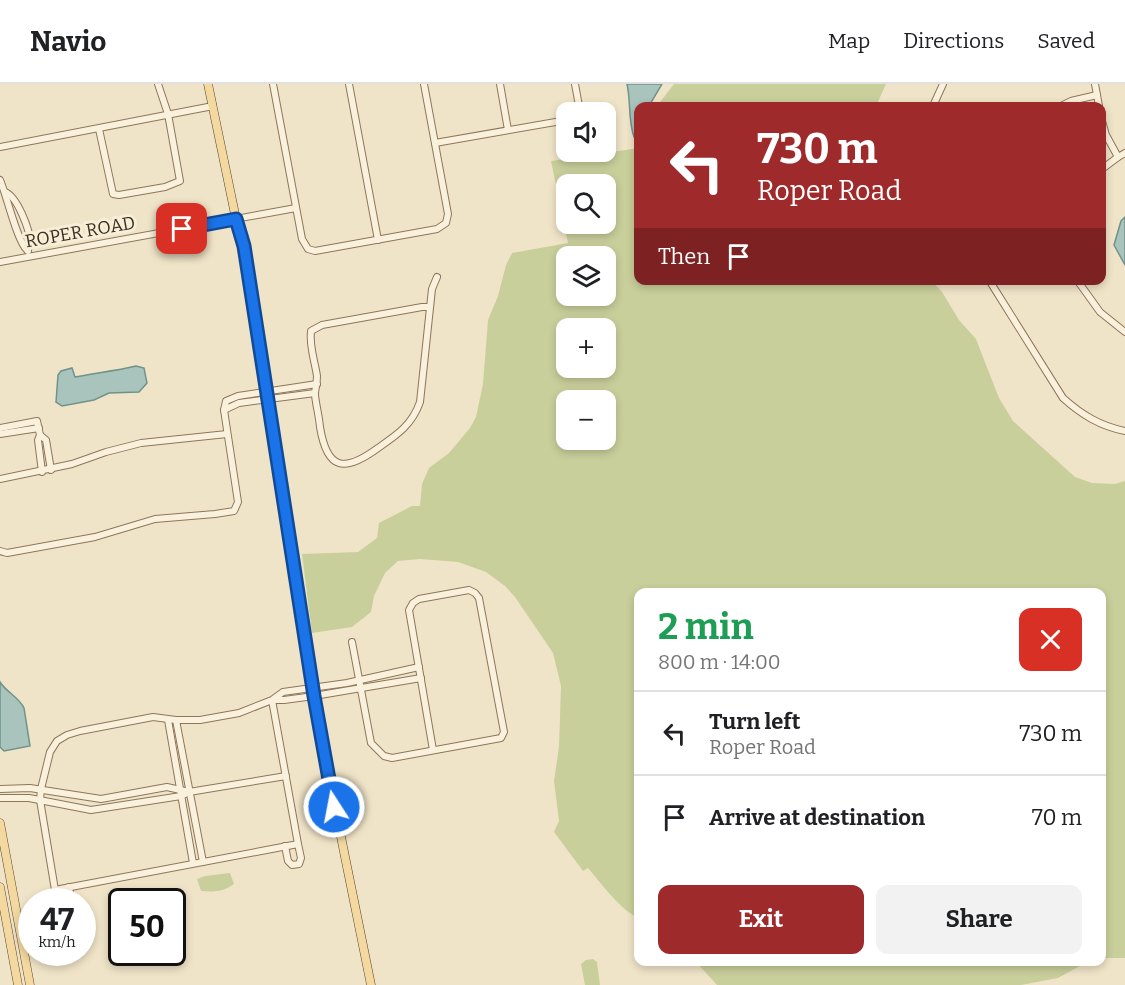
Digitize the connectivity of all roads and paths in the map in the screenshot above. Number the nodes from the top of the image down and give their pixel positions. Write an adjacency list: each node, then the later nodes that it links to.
1 (158, 84): 16 (street)
2 (208, 84): 15 (main road)
3 (273, 84): 27 (street)
4 (349, 84): 31 (street)
5 (424, 84): 21 (street)
6 (500, 84): 19 (street)
7 (575, 84): 11 (street)
8 (943, 84): 12 (street)
9 (1095, 84): 10 (street)
10 (1097, 95): 13 (street); 14 (street)
11 (578, 102)
12 (935, 102)
13 (1067, 102)
14 (1099, 102)
15 (213, 106): 16 (street); 30 (main road)
16 (168, 114): 18 (street); 18 (street)
17 (556, 122): 19 (street)
18 (99, 129): 22 (street)
19 (508, 130): 21 (street)
20 (1106, 135): 23 (street)
21 (435, 143): 31 (street)
22 (0, 147)
23 (1122, 155): 24 (street)
24 (1106, 166)
25 (0, 180): 26 (street)
26 (5, 192): 28 (street); 29 (street)
27 (296, 208): 30 (street, ROPER ROAD); 31 (street)
28 (20, 210): 29 (street); 32 (street)
29 (12, 213): 32 (street)
30 (236, 219): 32 (street, ROPER ROAD); 42 (main road)
31 (378, 240)
32 (28, 253): 33 (street, ROPER ROAD)
33 (0, 262)
34 (437, 277): 37 (street)
35 (993, 285): 47 (street)
36 (1081, 285): 38 (street)
37 (430, 307): 39 (street); 40 (street)
38 (1125, 332)
39 (317, 384): 40 (street); 42 (street)
40 (315, 393): 42 (street)
41 (238, 396): 42 (street); 43 (street); 44 (street)
42 (268, 396): 43 (street); 61 (main road)
43 (239, 403): 44 (street)
44 (224, 410): 49 (street)
45 (0, 428): 46 (street)
46 (39, 428): 48 (street); 50 (street); 51 (street)
47 (1125, 431)
48 (0, 434)
49 (227, 434): 50 (street); 53 (street)
50 (51, 470): 51 (street)
51 (42, 472): 52 (street)
52 (0, 479)
53 (0, 551)
54 (352, 642): 57 (street)
55 (419, 667): 56 (street); 57 (street); 66 (street)
56 (421, 678): 59 (street); 66 (street)
57 (359, 679): 58 (street); 59 (street)
58 (342, 687): 59 (street); 61 (street)
59 (361, 689): 66 (street)
60 (289, 691): 61 (street); 62 (street); 63 (street)
61 (314, 692): 62 (street); 87 (main road)
62 (290, 699): 63 (street)
63 (272, 700): 65 (street); 67 (street)
64 (168, 720): 65 (street); 70 (street); 71 (street)
65 (176, 720): 72 (street)
66 (433, 750)
67 (286, 776): 72 (street); 77 (street)
68 (21, 787): 69 (street); 70 (street); 73 (street)
69 (0, 789)
70 (41, 789): 71 (street); 75 (street)
71 (180, 792): 72 (street); 75 (street); 80 (street)
72 (189, 792): 79 (street)
73 (21, 797): 74 (street); 75 (street)
74 (0, 798)
75 (40, 800): 83 (street)
76 (0, 823): 86 (main road)
77 (298, 844): 78 (street); 78 (street)
78 (285, 846): 79 (street)
79 (203, 862): 80 (street)
80 (193, 863): 82 (street)
81 (0, 887): 85 (main road)
82 (69, 887): 84 (street)
83 (55, 888)
84 (64, 888)
85 (18, 985)
86 (30, 985)
87 (371, 985)

